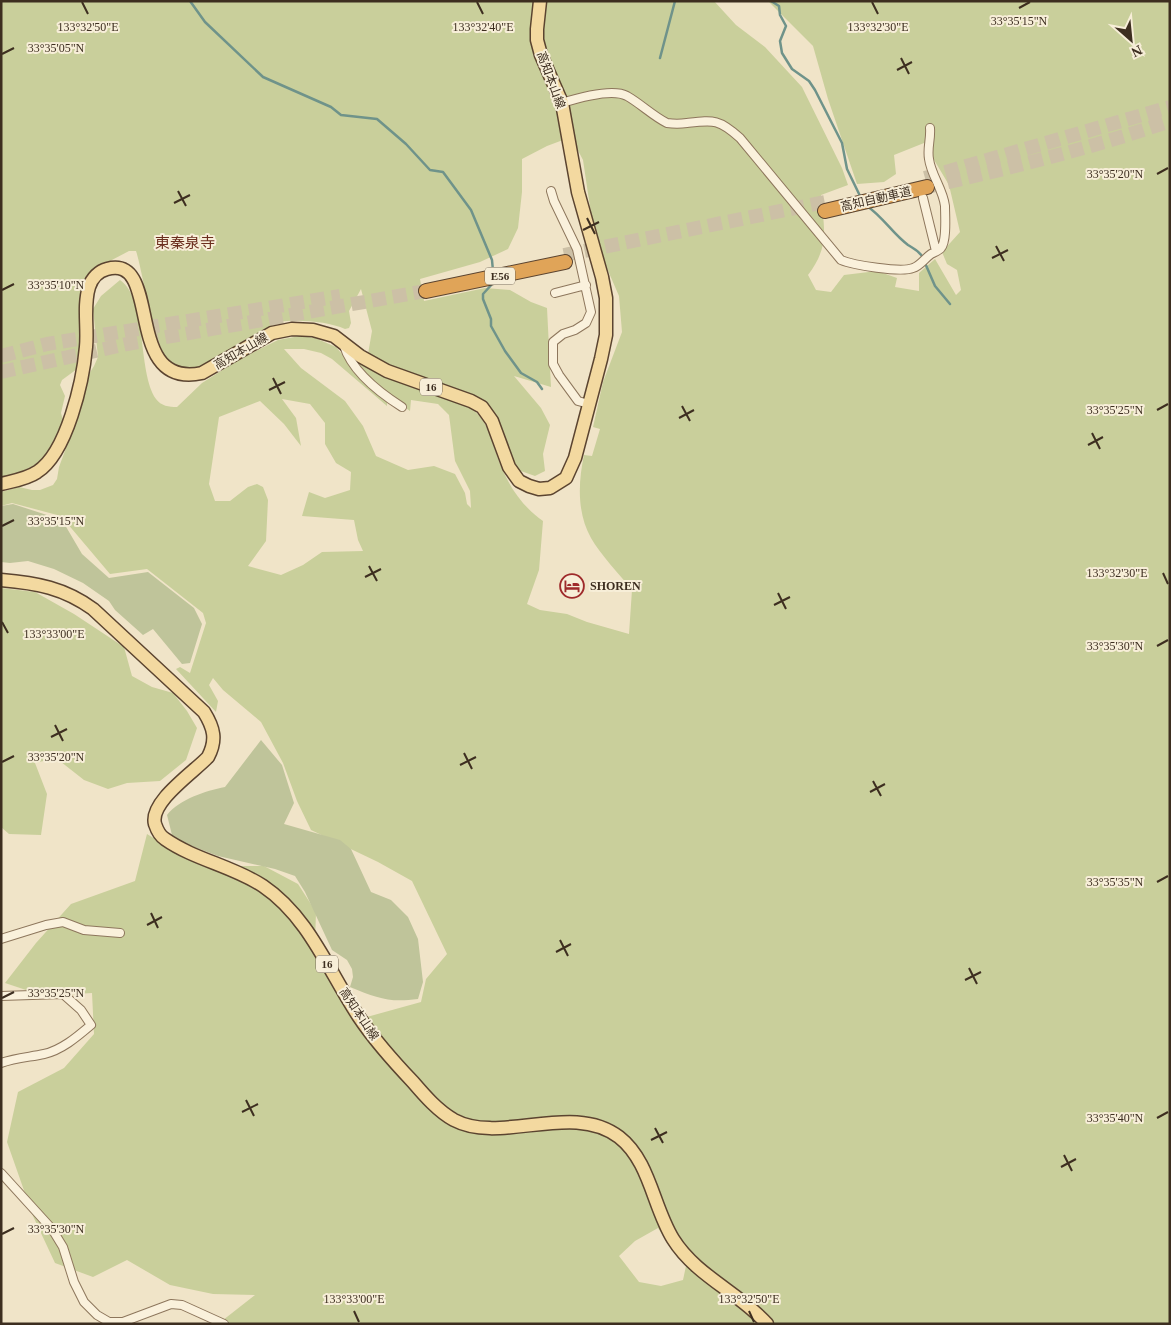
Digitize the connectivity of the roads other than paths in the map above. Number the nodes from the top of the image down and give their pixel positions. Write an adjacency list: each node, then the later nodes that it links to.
1 (540, 1): 2 (main road, 高知本山線 / 16)
2 (562, 103): 7 (street); 13 (main road, 高知本山線 / 16)
3 (930, 128): 7 (street)
4 (925, 188): 6 (highway, 高知自動車道); 7 (street)
5 (551, 191): 9 (street)
6 (825, 206)
7 (933, 253)
8 (561, 259): 10 (highway, E56)
9 (586, 285): 11 (street); 13 (street)
10 (425, 287)
11 (555, 293)
12 (342, 341): 13 (main road, 高知本山線 / 16); 14 (street); 15 (main road, 高知本山線 / 16)
13 (589, 404)
14 (402, 407)
15 (1, 484)
16 (1, 580): 23 (main road, 高知本山線 / 16)
17 (120, 932): 18 (street)
18 (1, 939)
19 (1, 996): 20 (street)
20 (1, 1063)
21 (1, 1173): 22 (street)
22 (224, 1324)
23 (767, 1324)

